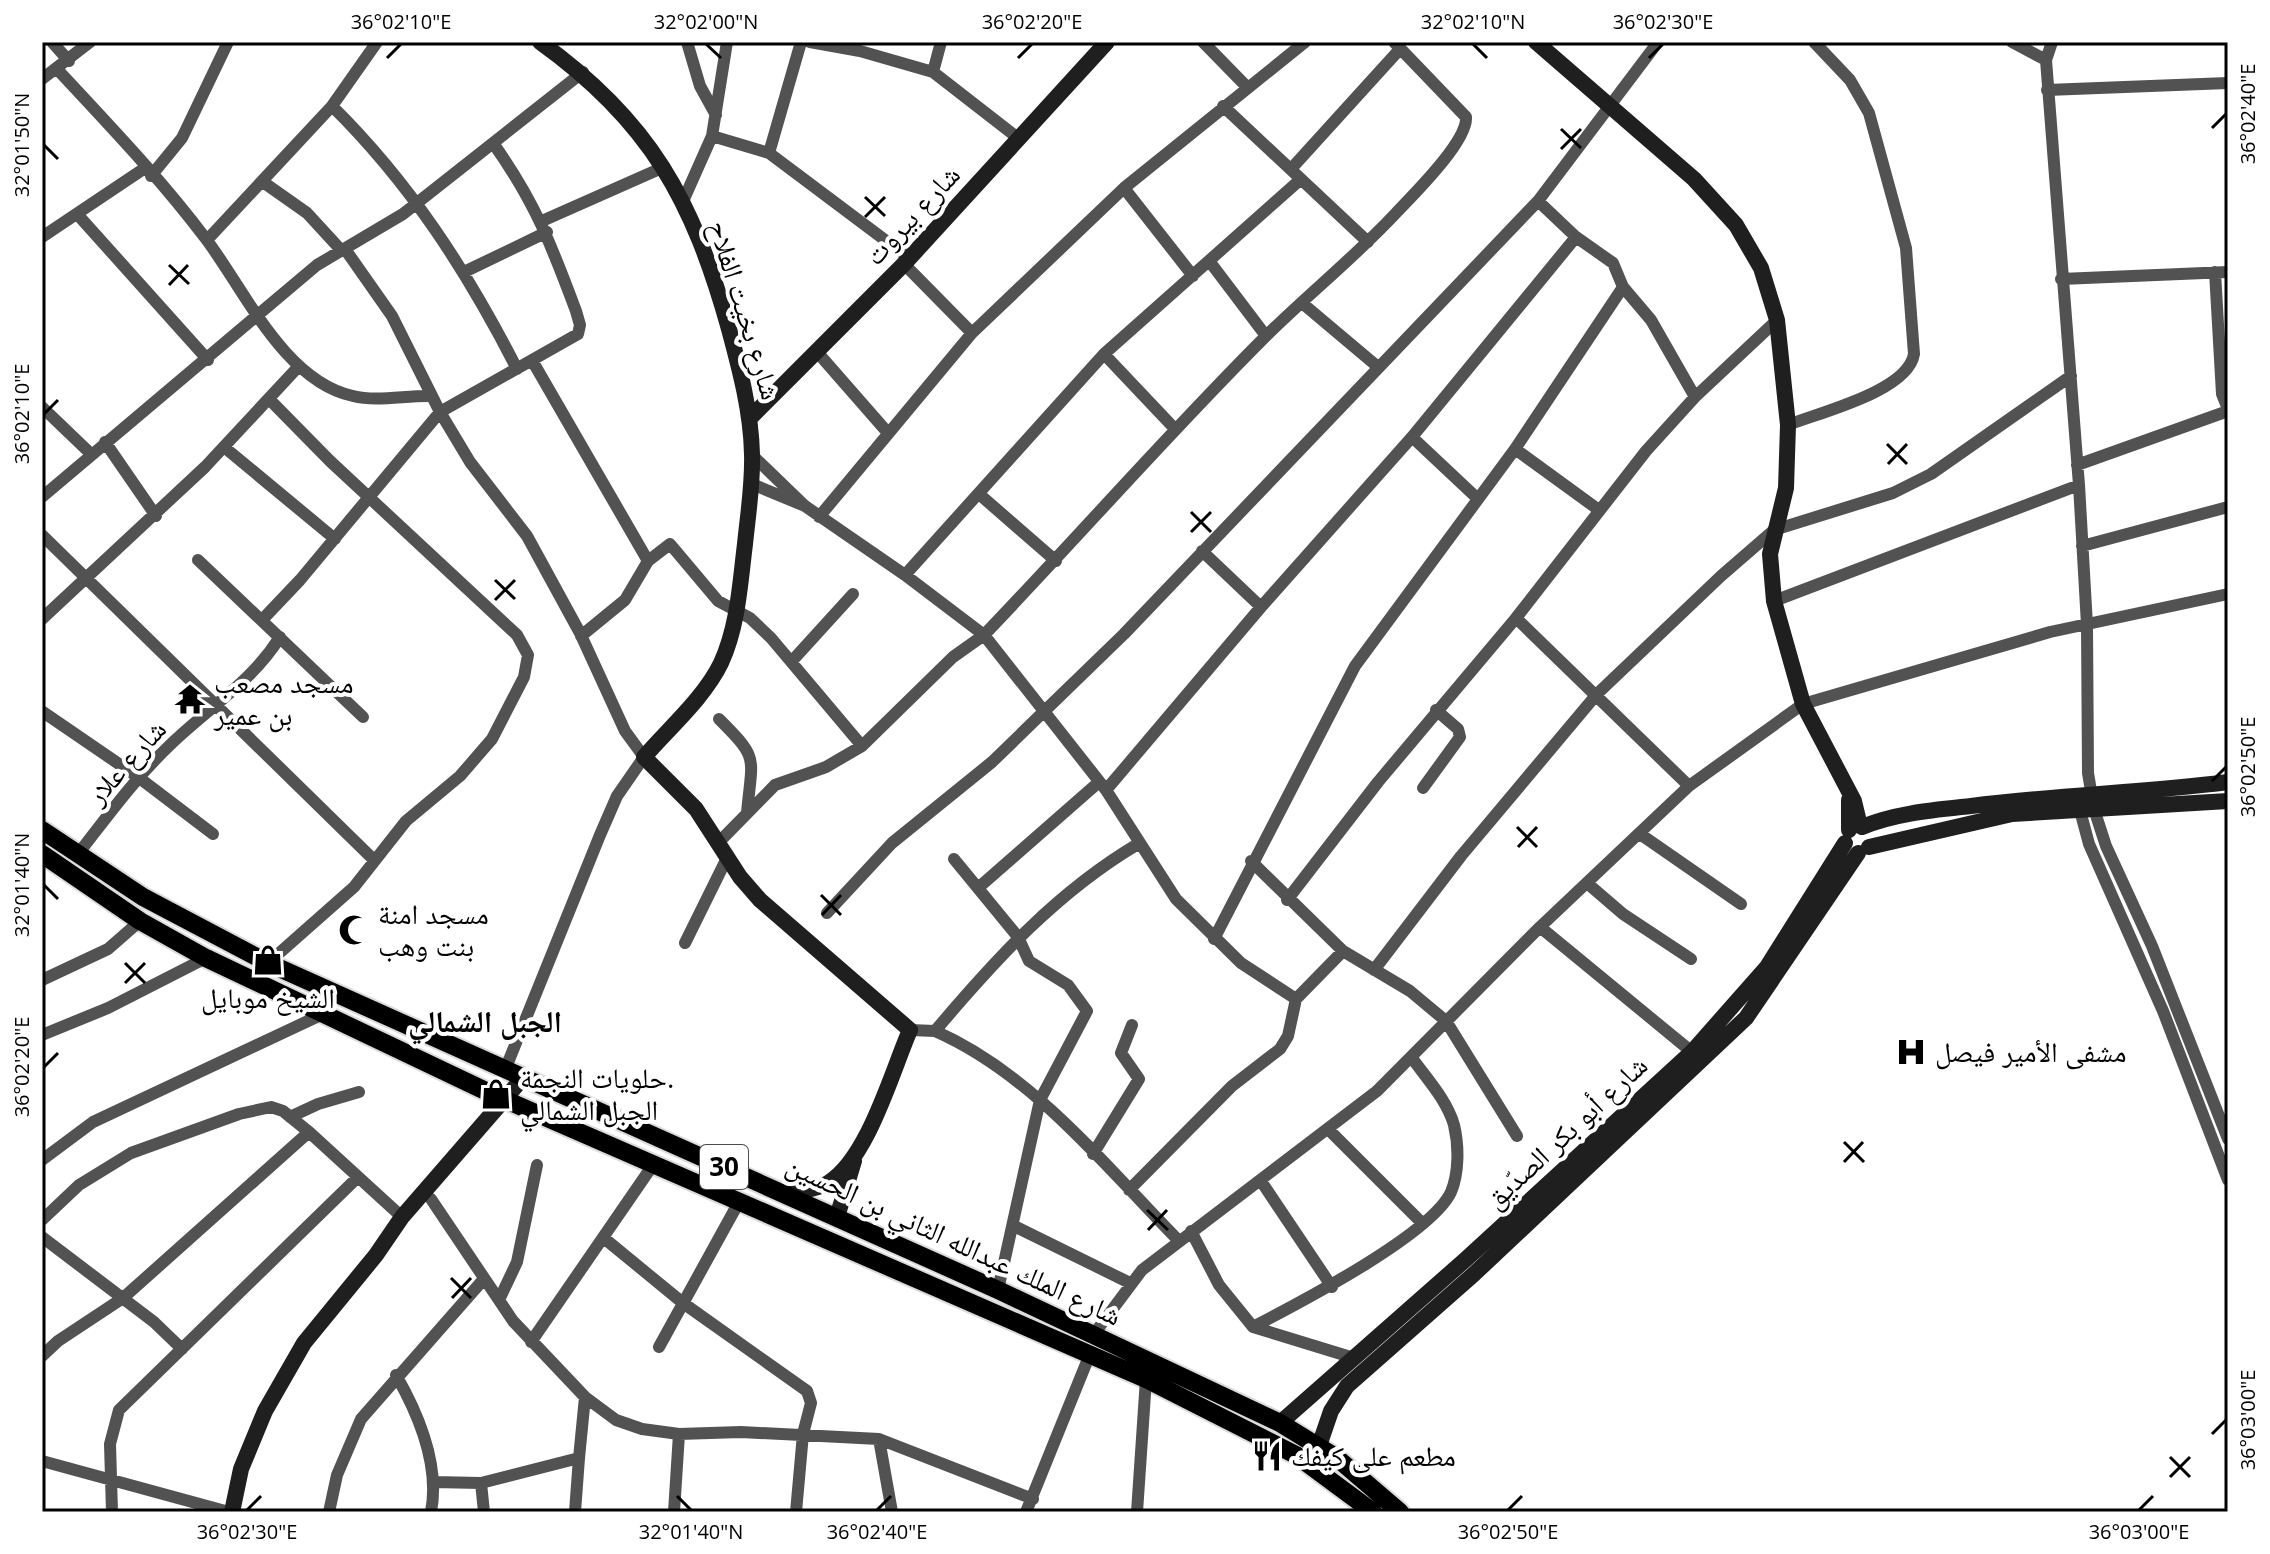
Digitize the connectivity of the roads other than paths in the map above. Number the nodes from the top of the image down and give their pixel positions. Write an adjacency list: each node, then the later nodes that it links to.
1 (52, 42): 21 (street)
2 (90, 42): 21 (street)
3 (228, 42): 39 (street)
4 (377, 42): 29 (street)
5 (540, 42): 23 (street, شارع بخيت الفلاح)
6 (687, 42): 32 (street)
7 (727, 42): 32 (street)
8 (801, 42): 36 (street)
9 (810, 42): 24 (street)
10 (941, 42): 24 (street)
11 (1107, 42): 34 (street, شارع بيروت)
12 (1203, 42): 27 (street)
13 (1305, 42): 27 (street)
14 (1536, 42): 31 (street)
15 (1658, 42): 31 (street)
16 (1814, 42): 81 (street)
17 (2012, 42): 20 (street)
18 (2052, 42): 20 (street)
19 (1397, 46): 38 (street); 52 (street)
20 (2046, 60): 28 (street)
21 (69, 61): 22 (street)
22 (57, 69): 25 (street); 39 (street)
23 (583, 72): 35 (street); 37 (street, شارع بخيت الفلاح)
24 (933, 72): 34 (street)
25 (42, 79)
26 (2228, 83): 28 (street)
27 (1247, 87): 30 (street)
28 (2047, 90): 59 (street)
29 (332, 106): 41 (street); 44 (street)
30 (1223, 106): 38 (street); 42 (street)
31 (1611, 107): 45 (street); 63 (street)
32 (716, 115): 33 (street)
33 (712, 136): 36 (street); 43 (street)
34 (1018, 138): 54 (street, شارع بيروت)
35 (493, 143): 44 (street); 48 (street)
36 (769, 153): 54 (street)
37 (664, 167): 43 (street, شارع بخيت الفلاح); 48 (street)
38 (1291, 169): 40 (street)
39 (148, 172): 46 (street); 51 (street)
40 (1301, 179): 52 (street); 55 (street)
41 (263, 182): 51 (street); 53 (street)
42 (1124, 188): 58 (street); 64 (street)
43 (684, 199): 80 (street, شارع بخيت الفلاح)
44 (417, 201): 53 (street); 56 (street)
45 (1538, 201): 50 (street); 71 (street)
46 (78, 215): 49 (street); 68 (street)
47 (42, 221): 49 (street)
48 (545, 227): 56 (street); 69 (street)
49 (45, 235)
50 (1576, 237): 60 (street); 84 (street)
51 (207, 240): 62 (street)
52 (1368, 242): 61 (street)
53 (343, 249): 62 (street); 74 (street)
54 (906, 261): 64 (street); 66 (street, شارع بيروت)
55 (1210, 262): 58 (street); 65 (street)
56 (464, 272): 72 (street)
57 (2221, 272): 59 (street); 78 (street)
58 (1193, 276): 67 (street)
59 (2061, 279): 73 (street)
60 (1623, 287): 75 (street); 87 (street)
61 (1302, 303): 65 (street); 71 (street)
62 (258, 316): 68 (street); 70 (street)
63 (1777, 320): 75 (street); 81 (street)
64 (972, 333): 83 (street)
65 (1266, 336): 82 (street)
66 (818, 353): 80 (street, شارع بيروت); 83 (street)
67 (1104, 354): 82 (street); 93 (street)
68 (208, 360): 85 (street)
69 (533, 362): 72 (street); 108 (street)
70 (299, 366): 74 (street); 76 (street)
71 (1378, 367): 106 (street)
72 (517, 369): 79 (street)
73 (2071, 376): 90 (street); 102 (street)
74 (432, 396): 79 (street)
75 (1695, 397): 99 (street)
76 (269, 399): 86 (street); 95 (street)
77 (42, 407): 88 (street)
78 (2228, 410): 90 (street)
79 (440, 412): 95 (street); 122 (street)
80 (750, 418): 89 (street, شارع بخيت الفلاح)
81 (1788, 425): 102 (street)
82 (1175, 429): 109 (street)
83 (888, 433): 101 (street)
84 (1412, 437): 96 (street); 115 (street)
85 (105, 442): 88 (street); 100 (street)
86 (224, 447): 100 (street); 104 (street)
87 (1515, 449): 96 (street); 99 (street)
88 (91, 454): 94 (street)
89 (752, 455): 91 (street, شارع بخيت الفلاح); 97 (street)
90 (2077, 465): 92 (street)
91 (752, 484): 97 (street); 116 (street, شارع بخيت الفلاح)
92 (2079, 485): 105 (street); 114 (street)
93 (979, 494): 109 (street); 110 (street)
94 (42, 497)
95 (369, 497): 104 (street); 153 (street)
96 (1478, 499): 154 (street)
97 (805, 506): 101 (street)
98 (2228, 507): 105 (street)
99 (1599, 510): 117 (street)
100 (156, 516): 111 (street)
101 (819, 517): 110 (street)
102 (1774, 530): 114 (street); 125 (street)
103 (42, 535): 111 (street)
104 (335, 539): 119 (street)
105 (2082, 546): 120 (street)
106 (1202, 551): 115 (street); 130 (street)
107 (198, 560): 119 (street)
108 (648, 561): 116 (street); 122 (street)
109 (1056, 561): 121 (street)
110 (905, 575): 121 (street)
111 (87, 580): 118 (street); 127 (street)
112 (853, 594): 124 (street)
113 (2228, 594): 120 (street)
114 (1774, 601): 126 (street)
115 (1261, 607): 137 (street)
116 (736, 610): 124 (street); 134 (street, شارع بخيت الفلاح)
117 (1516, 618): 125 (street); 128 (street)
118 (42, 619)
119 (262, 620): 123 (street)
120 (2087, 625): 126 (street); 141 (street)
121 (984, 635): 130 (street); 133 (street)
122 (581, 636): 134 (street)
123 (280, 637): 127 (street, شارع علار); 131 (street)
124 (792, 661): 133 (street)
125 (1597, 694): 138 (street); 169 (street)
126 (1803, 704): 138 (street); 146 (street)
127 (217, 706): 135 (street, شارع علار); 153 (street)
128 (1436, 710): 139 (street); 157 (street)
129 (43, 712): 135 (street)
130 (1046, 712): 137 (street); 159 (street)
131 (363, 717)
132 (719, 719): 142 (street)
133 (862, 746): 142 (street)
134 (644, 757): 147 (street); 180 (street, شارع بخيت الفلاح)
135 (138, 777): 144 (street); 150 (street, شارع علار)
136 (2228, 782): 141 (street)
137 (1103, 786): 148 (street); 156 (street)
138 (1689, 786): 145 (street)
139 (1423, 788)
140 (2228, 801): 141 (street)
141 (2086, 802): 146 (street); 189 (street); 196 (street)
142 (747, 813): 147 (street)
143 (42, 830): 150 (main road, شارع الملك عبدالله الثاني بن الحسين / 30)
144 (213, 834)
145 (1640, 834): 155 (street); 158 (street)
146 (1857, 838): 178 (street, شارع أبو بكر الصدّيق); 234 (street, شارع أبو بكر الصدّيق)
147 (719, 842): 151 (street)
148 (1138, 844): 162 (street); 163 (street)
149 (42, 854): 160 (main road, شارع الملك عبدالله الثاني بن الحسين / 30)
150 (78, 854): 168 (main road, شارع الملك عبدالله الثاني بن الحسين / 30)
151 (727, 858): 164 (street); 175 (street)
152 (954, 859): 156 (street)
153 (374, 860): 168 (street)
154 (1251, 861): 157 (street); 163 (street)
155 (1587, 883): 161 (street); 167 (street)
156 (978, 888): 162 (street)
157 (1287, 900): 165 (street)
158 (1741, 904)
159 (827, 913)
160 (140, 921): 166 (main road, شارع الملك عبدالله الثاني بن الحسين / 30); 170 (street)
161 (1540, 927): 173 (street); 178 (street)
162 (1018, 937): 176 (street); 183 (street)
163 (1214, 939): 171 (street)
164 (685, 943)
165 (1343, 951): 169 (street); 171 (street)
166 (206, 958): 172 (main road, شارع الملك عبدالله الثاني بن الحسين / 30); 177 (street)
167 (1691, 959)
168 (268, 963): 180 (main road, شارع الملك عبدالله الثاني بن الحسين / 30)
169 (1374, 970): 173 (street)
170 (42, 980)
171 (1296, 999): 198 (street)
172 (325, 1013): 184 (main road, شارع الملك عبدالله الثاني بن الحسين / 30); 192 (street)
173 (1446, 1021): 179 (street); 188 (street)
174 (1132, 1025): 191 (street)
175 (910, 1030): 176 (street); 190 (street)
176 (935, 1031): 183 (street)
177 (42, 1035)
178 (1692, 1052): 226 (street, شارع أبو بكر الصدّيق)
179 (1412, 1058): 186 (street); 205 (street)
180 (505, 1070): 181 (main road, شارع الملك عبدالله الثاني بن الحسين / 30)
181 (528, 1081): 184 (street); 199 (main road, شارع الملك عبدالله الثاني بن الحسين / 30)
182 (359, 1092): 185 (street)
183 (1040, 1100): 191 (street); 206 (street)
184 (511, 1101): 193 (main road, شارع الملك عبدالله الثاني بن الحسين / 30); 200 (street); 202 (street)
185 (290, 1117): 187 (street); 204 (street)
186 (1329, 1130): 197 (street); 205 (street)
187 (309, 1132): 195 (street); 216 (street)
188 (1517, 1136)
189 (2228, 1139)
190 (856, 1152): 199 (street); 203 (street)
191 (1093, 1154): 198 (street)
192 (42, 1160)
193 (655, 1162): 201 (main road, شارع الملك عبدالله الثاني بن الحسين / 30); 209 (street)
194 (537, 1165): 217 (street)
195 (357, 1178): 202 (street); 223 (street)
196 (2228, 1180)
197 (1261, 1181): 207 (street); 214 (street)
198 (1129, 1190): 210 (street)
199 (786, 1194): 203 (main road, شارع الملك عبدالله الثاني بن الحسين / 30)
200 (431, 1199): 211 (street); 212 (street)
201 (740, 1200): 218 (street); 224 (main road, شارع الملك عبدالله الثاني بن الحسين / 30)
202 (402, 1217): 211 (street)
203 (837, 1217): 215 (main road, شارع الملك عبدالله الثاني بن الحسين / 30)
204 (42, 1220)
205 (1422, 1223): 214 (street)
206 (1014, 1226): 213 (street); 215 (street)
207 (1191, 1231): 210 (street); 219 (street)
208 (42, 1237): 216 (street)
209 (605, 1239): 218 (street); 221 (street)
210 (1178, 1240): 213 (street)
211 (376, 1255): 244 (street)
212 (483, 1280): 217 (street); 227 (street)
213 (1130, 1283): 220 (street)
214 (1332, 1287): 219 (street)
215 (998, 1290): 220 (main road, شارع الملك عبدالله الثاني بن الحسين / 30)
216 (123, 1298): 223 (street); 225 (street)
217 (499, 1300): 221 (street)
218 (683, 1303): 222 (street); 232 (street)
219 (1253, 1327): 226 (street)
220 (1094, 1334): 230 (main road, شارع الملك عبدالله الثاني بن الحسين / 30)
221 (531, 1342): 229 (street)
222 (659, 1347)
223 (182, 1349): 239 (street)
224 (1090, 1354): 228 (main road, شارع الملك عبدالله الثاني بن الحسين / 30); 242 (street)
225 (42, 1356)
226 (1354, 1358): 230 (street, شارع أبو بكر الصدّيق)
227 (396, 1375): 240 (street); 245 (street)
228 (1146, 1379): 238 (main road, شارع الملك عبدالله الثاني بن الحسين / 30); 253 (street)
229 (585, 1397): 231 (street); 235 (street)
230 (1280, 1423): 234 (main road, شارع الملك عبدالله الثاني بن الحسين / 30)
231 (679, 1434): 232 (street); 249 (street)
232 (803, 1434): 233 (street); 250 (street)
233 (879, 1439): 242 (street); 251 (street)
234 (1319, 1446): 236 (main road, شارع الملك عبدالله الثاني بن الحسين / 30)
235 (579, 1458): 241 (street); 248 (street)
236 (1337, 1458): 238 (main road); 255 (main road, شارع الملك عبدالله الثاني بن الحسين / 30)
237 (42, 1461): 239 (street)
238 (1326, 1475): 254 (main road, شارع الملك عبدالله الثاني بن الحسين / 30)
239 (112, 1481): 243 (street); 244 (street)
240 (433, 1482): 241 (street); 246 (street)
241 (481, 1483): 247 (street)
242 (1033, 1499): 252 (street)
243 (112, 1512)
244 (231, 1512)
245 (329, 1512)
246 (431, 1512)
247 (484, 1512)
248 (575, 1512)
249 (674, 1512)
250 (796, 1512)
251 (892, 1512)
252 (1026, 1512)
253 (1137, 1512)
254 (1373, 1512)
255 (1400, 1512)

